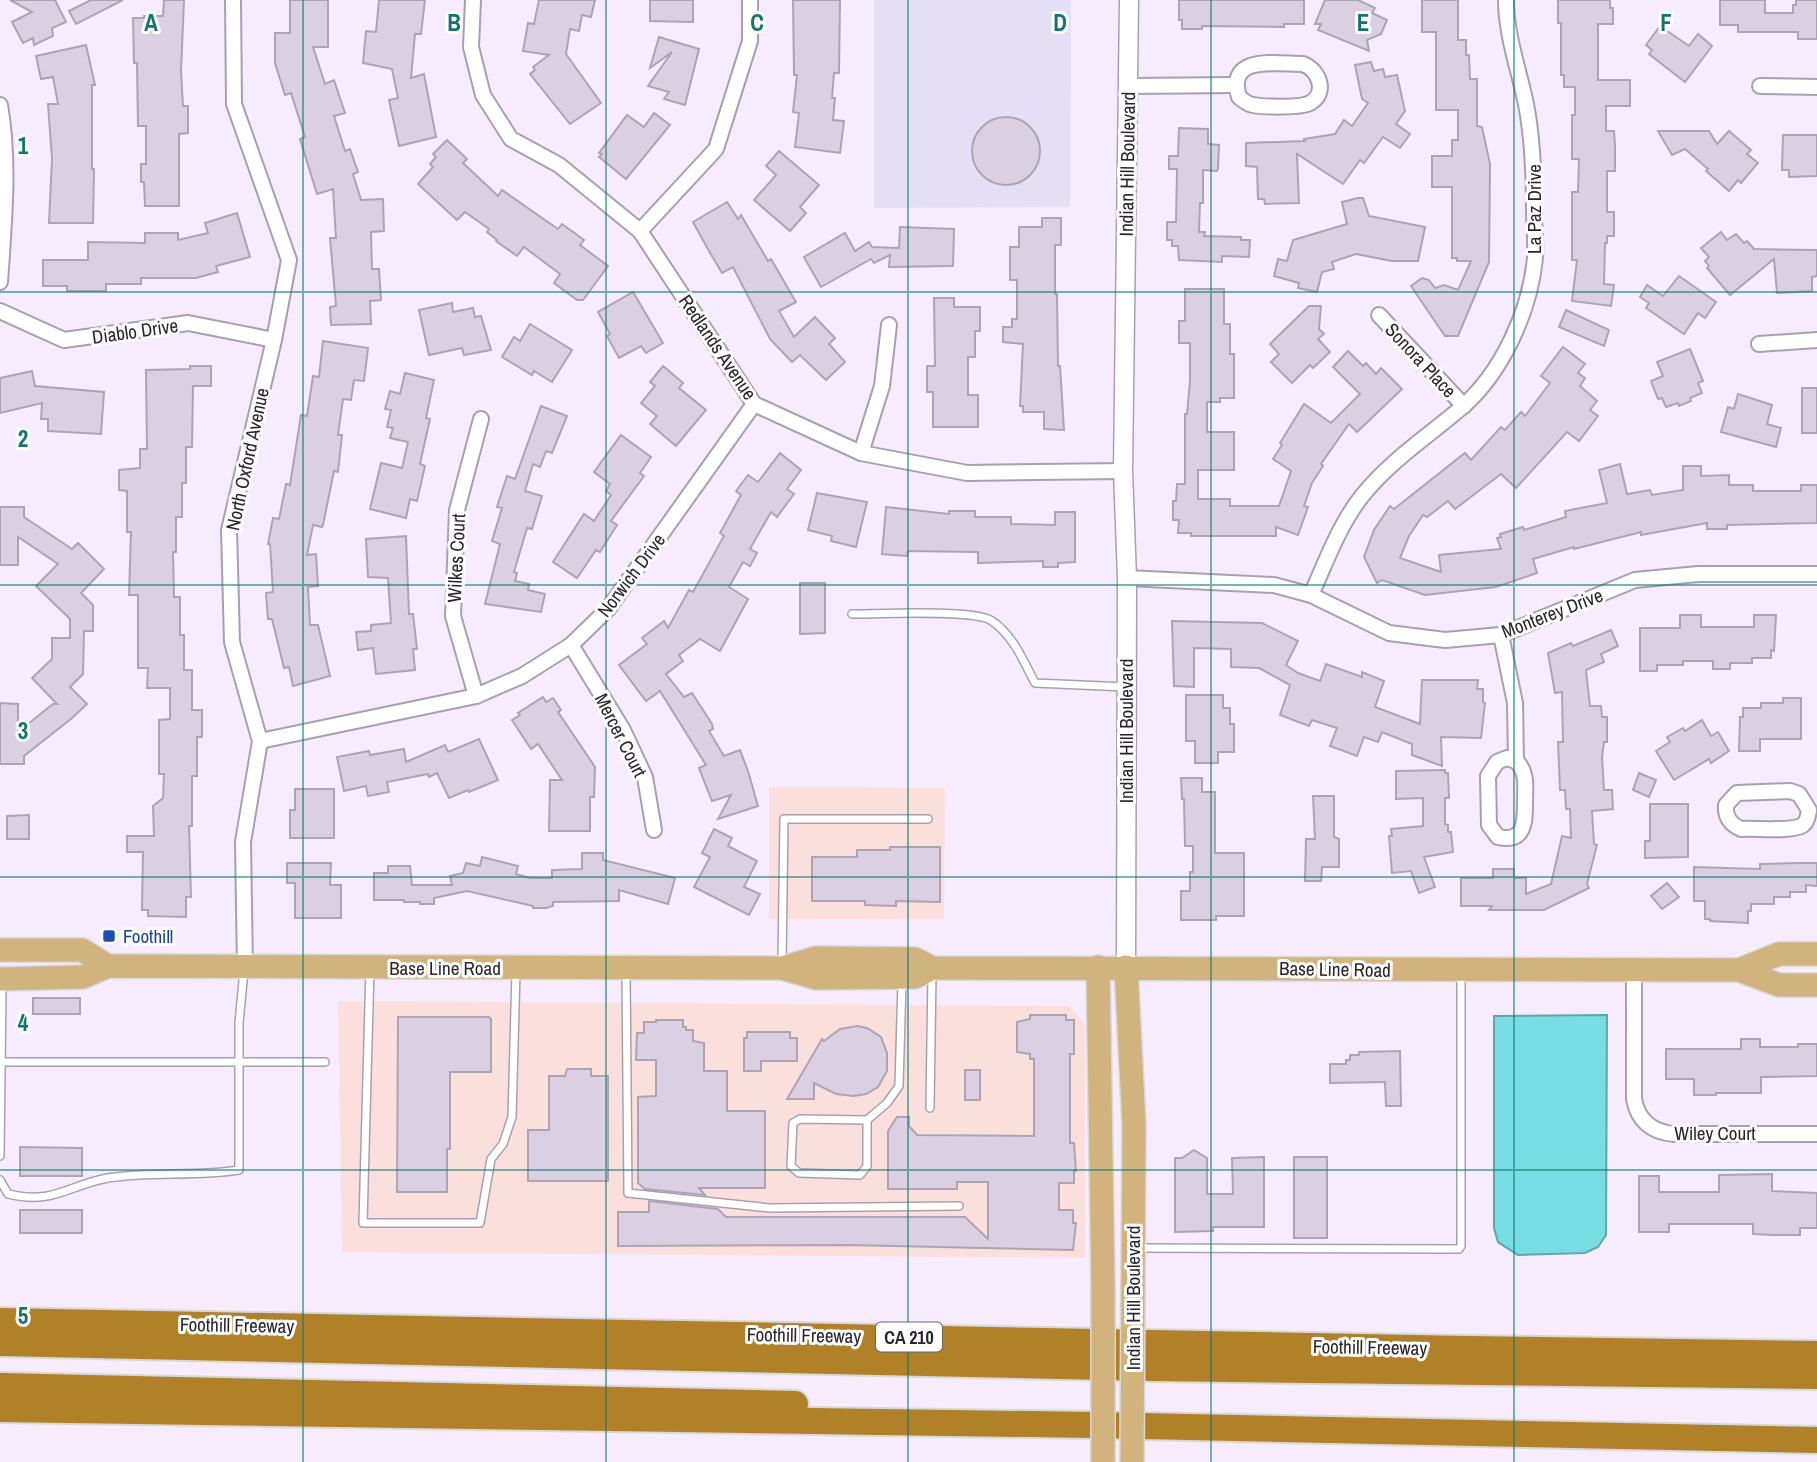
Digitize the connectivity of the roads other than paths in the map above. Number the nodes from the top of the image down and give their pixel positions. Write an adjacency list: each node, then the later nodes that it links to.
1 (233, 0): 16 (street, North Oxford Avenue)
2 (473, 0): 11 (street, Redlands Avenue)
3 (750, 0): 11 (street)
4 (1129, 0): 7 (street, Indian Hill Boulevard)
5 (1506, 0): 20 (street, La Paz Drive)
6 (1235, 85): 6 (street); 7 (street)
7 (1128, 86): 23 (street, Indian Hill Boulevard)
8 (1760, 86): 9 (street)
9 (1817, 87)
10 (0, 104): 12 (street)
11 (640, 231): 19 (street, Redlands Avenue)
12 (0, 282)
13 (0, 311): 16 (street, Diablo Drive)
14 (1379, 315): 20 (street, Sonora Place)
15 (889, 325): 22 (street)
16 (274, 340): 32 (street, North Oxford Avenue)
17 (1817, 340): 18 (street)
18 (1759, 344)
19 (754, 404): 22 (street, Redlands Avenue); 29 (street, Norwich Drive)
20 (1464, 406): 26 (street, La Paz Drive)
21 (481, 419): 31 (street, Wilkes Court)
22 (861, 453): 23 (street, Redlands Avenue)
23 (1123, 471): 25 (street, Indian Hill Boulevard)
24 (1817, 574): 28 (street, Monterey Drive)
25 (1127, 578): 26 (street, Monterey Drive); 30 (street, Indian Hill Boulevard)
26 (1311, 595): 28 (street, Monterey Drive)
27 (852, 614): 30 (lane)
28 (1501, 635): 33 (street)
29 (571, 645): 31 (street, Norwich Drive); 36 (street, Mercer Court)
30 (1126, 687): 41 (street, Indian Hill Boulevard)
31 (476, 696): 32 (street, Norwich Drive)
32 (260, 741): 42 (street, North Oxford Avenue)
33 (1516, 761): 33 (street)
34 (928, 819): 46 (lane)
35 (1812, 820): 35 (street)
36 (654, 830)
37 (0, 950): 39 (main road, Base Line Road)
38 (1817, 954): 49 (main road, Base Line Road)
39 (108, 966): 42 (main road, Base Line Road); 52 (main road, Base Line Road)
40 (1098, 967): 41 (main road, Base Line Road); 47 (main road, Base Line Road); 72 (main road, Indian Hill Boulevard, bridge)
41 (1126, 967): 50 (main road, Base Line Road); 63 (main road, Indian Hill Boulevard)
42 (245, 968): 43 (main road, Base Line Road); 56 (lane)
43 (370, 968): 44 (main road, Base Line Road); 44 (lane)
44 (516, 968): 45 (main road, Base Line Road)
45 (626, 968): 46 (main road, Base Line Road); 62 (lane)
46 (782, 968): 47 (main road, Base Line Road); 51 (main road, Base Line Road)
47 (932, 968): 51 (main road, Base Line Road); 57 (lane)
48 (1634, 970): 49 (main road, Base Line Road); 50 (main road, Base Line Road); 59 (street, Wiley Court)
49 (1739, 970): 53 (main road, Base Line Road)
50 (1461, 971): 63 (lane)
51 (902, 978): 58 (lane)
52 (1, 979): 54 (lane)
53 (1817, 985)
54 (1, 1062): 56 (lane); 60 (lane)
55 (325, 1062): 56 (lane)
56 (240, 1063): 61 (lane)
57 (930, 1108)
58 (867, 1119): 58 (lane)
59 (1817, 1134)
60 (0, 1156)
61 (0, 1180)
62 (959, 1206)
63 (1133, 1248): 73 (main road, Indian Hill Boulevard, bridge)
64 (0, 1321): 66 (highway, Foothill Freeway / CA 210)
65 (0, 1343): 67 (highway)
66 (1817, 1354)
67 (1817, 1376)
68 (0, 1386): 70 (highway)
69 (0, 1409): 70 (highway)
70 (1093, 1425): 71 (highway)
71 (1817, 1440)
72 (1103, 1462)
73 (1132, 1462)

